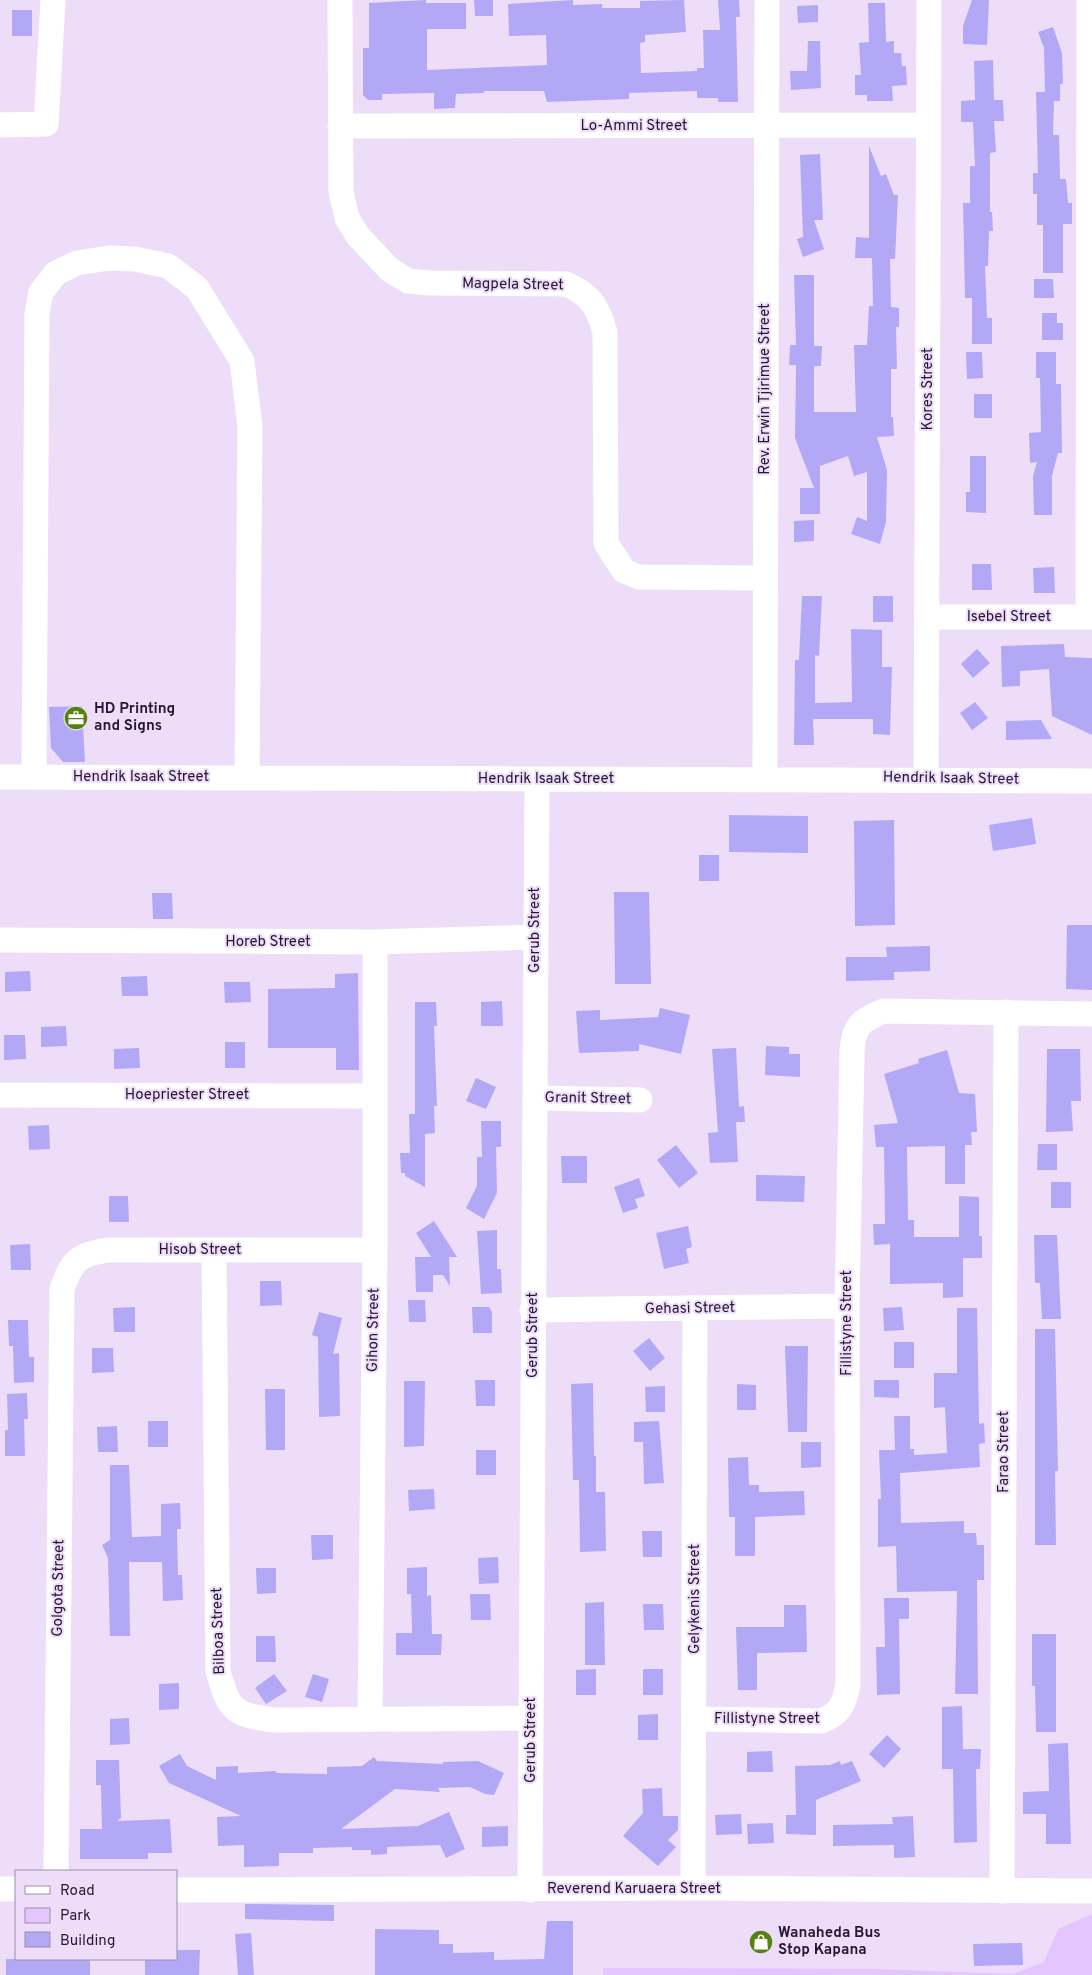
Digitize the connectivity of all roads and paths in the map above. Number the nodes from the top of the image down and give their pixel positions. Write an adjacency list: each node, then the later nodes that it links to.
1 (53, 0): 7 (street)
2 (340, 0): 9 (street, Magpela Street)
3 (767, 0): 10 (street, Rev. Erwin Tjirimue Street)
4 (929, 0): 8 (street, Kores Street)
5 (1089, 0): 6 (street)
6 (1090, 72): 11 (street)
7 (0, 125)
8 (928, 125): 10 (street, Lo-Ammi Street); 15 (street, Kores Street)
9 (340, 126): 10 (street, Lo-Ammi Street); 13 (street, Magpela Street)
10 (766, 126): 13 (street, Rev. Erwin Tjirimue Street)
11 (1091, 306): 12 (street)
12 (1090, 462): 14 (street)
13 (764, 578): 18 (street, Rev. Erwin Tjirimue Street)
14 (1090, 617): 15 (street, Isebel Street)
15 (927, 618): 20 (street, Kores Street)
16 (0, 777): 17 (street, Hendrik Isaak Street)
17 (34, 777): 19 (street, Hendrik Isaak Street); 19 (street)
18 (765, 777): 20 (street, Hendrik Isaak Street); 21 (street, Hendrik Isaak Street)
19 (247, 778): 21 (street, Hendrik Isaak Street)
20 (926, 779): 22 (street, Hendrik Isaak Street)
21 (537, 780): 23 (street, Gerub Street)
22 (1092, 781)
23 (535, 937): 25 (street, Horeb Street); 30 (street, Gerub Street)
24 (0, 940): 25 (street, Horeb Street)
25 (375, 942): 29 (street, Gihon Street)
26 (1006, 1012): 27 (street, Fillistyne Street); 35 (street, Fillistyne Street); 47 (street, Farao Street)
27 (1092, 1014)
28 (0, 1095): 29 (street, Hoepriester Street)
29 (374, 1096): 32 (street, Gihon Street)
30 (535, 1098): 31 (street, Granit Street); 37 (street, Gerub Street)
31 (640, 1100)
32 (375, 1250): 33 (street, Hisob Street); 38 (street, Gihon Street)
33 (214, 1251): 34 (street, Hisob Street); 38 (street, Bilboa Street)
34 (62, 1305): 41 (street, Golgota Street)
35 (847, 1306): 36 (street, Gehasi Street); 40 (street, Fillistyne Street)
36 (695, 1309): 37 (street, Gehasi Street); 40 (street, Gelykenis Street)
37 (532, 1310): 39 (street, Gerub Street)
38 (370, 1718): 39 (street, Bilboa Street)
39 (531, 1718): 46 (street, Gerub Street)
40 (695, 1719): 42 (street, Gelykenis Street)
41 (56, 1870)
42 (693, 1888): 46 (street, Reverend Karuaera Street); 47 (street, Reverend Karuaera Street)
43 (0, 1889): 44 (street)
44 (15, 1889)
45 (178, 1890): 46 (street, Reverend Karuaera Street)
46 (530, 1890)
47 (1002, 1891): 48 (street, Reverend Karuaera Street)
48 (1092, 1891)

